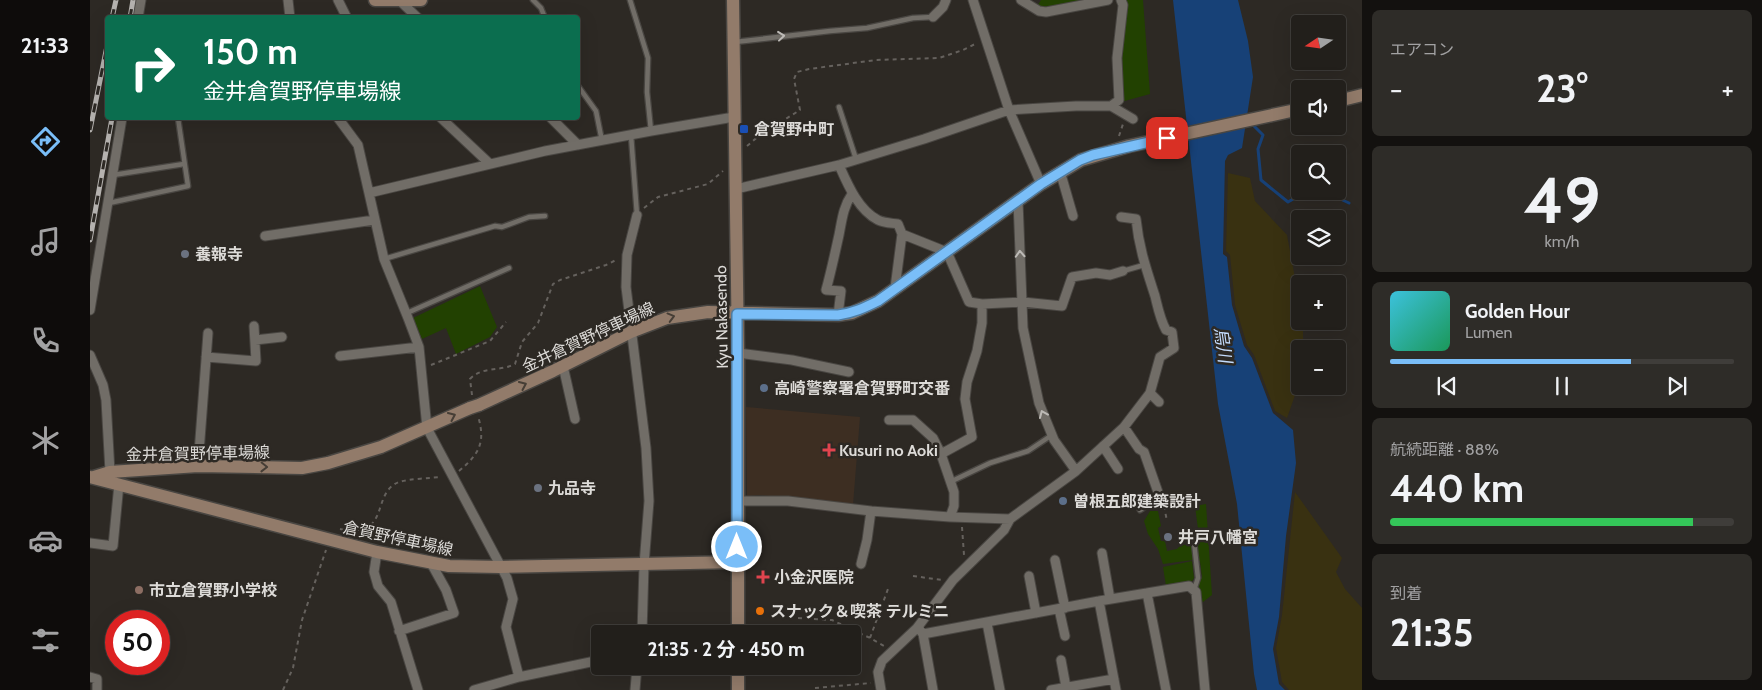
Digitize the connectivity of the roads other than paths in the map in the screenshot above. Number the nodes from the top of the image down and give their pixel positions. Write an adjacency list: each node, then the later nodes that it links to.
1 (141, 0): 15 (street)
2 (288, 0): 16 (street)
3 (338, 0): 17 (street)
4 (375, 0): 14 (main road)
5 (421, 0): 14 (main road)
6 (533, 0): 19 (lane)
7 (630, 0): 36 (lane)
8 (733, 0): 21 (main road, Kyu Nakasendo)
9 (946, 0): 20 (street)
10 (973, 0): 27 (street)
11 (1021, 0): 12 (street)
12 (1108, 0)
13 (1121, 0): 25 (street)
14 (400, 1): 18 (street)
15 (138, 15)
16 (290, 15)
17 (346, 15)
18 (415, 15)
19 (544, 15)
20 (932, 17): 21 (lane, one-way to 20)
21 (733, 43): 29 (main road, Kyu Nakasendo)
22 (580, 89): 38 (lane)
23 (1362, 95): 24 (main road)
24 (1346, 99)
25 (1111, 106): 27 (street); 30 (street)
26 (839, 107): 40 (lane)
27 (1009, 110): 40 (street); 46 (street)
28 (1291, 111): 44 (main road, 金井倉賀野停車場線)
29 (734, 117): 36 (street); 47 (main road, Kyu Nakasendo)
30 (1133, 119)
31 (122, 120): 45 (street)
32 (178, 120): 41 (lane)
33 (339, 120): 48 (street)
34 (443, 120): 42 (street)
35 (552, 120): 39 (street)
36 (651, 131): 37 (street)
37 (631, 134): 38 (street); 52 (lane)
38 (602, 141): 39 (street)
39 (578, 145): 42 (street)
40 (856, 159): 43 (street)
41 (184, 164): 45 (lane); 51 (lane)
42 (490, 164): 48 (street)
43 (839, 164): 47 (street); 49 (street)
44 (1060, 172): 46 (main road, 金井倉賀野停車場線); 54 (street)
45 (113, 175): 51 (street)
46 (1041, 184): 50 (main road, 金井倉賀野停車場線)
47 (736, 190): 69 (main road, Kyu Nakasendo)
48 (370, 193): 56 (street)
49 (852, 194): 57 (street); 70 (street)
50 (1018, 202): 59 (main road, 金井倉賀野停車場線); 65 (street, one-way to 50)
51 (109, 203): 67 (street)
52 (636, 215): 72 (street)
53 (545, 216): 60 (lane)
54 (1073, 216)
55 (1121, 217): 61 (street)
56 (374, 220): 58 (street); 60 (street)
57 (902, 234): 59 (street); 64 (street)
58 (265, 236)
59 (948, 252): 64 (main road, 金井倉賀野停車場線); 66 (street)
60 (384, 259): 68 (street)
61 (1144, 265): 63 (lane); 83 (street)
62 (509, 268): 68 (lane)
63 (1123, 271): 65 (street)
64 (895, 288): 70 (main road, 金井倉賀野停車場線)
65 (1023, 302): 66 (street); 89 (street, one-way to 65)
66 (982, 304): 91 (street)
67 (90, 310)
68 (407, 313): 76 (street)
69 (737, 314): 70 (main road, 金井倉賀野停車場線); 72 (main road, 金井倉賀野停車場線, one-way to 69); 77 (main road, Kyu Nakasendo)
70 (838, 315)
71 (254, 326): 75 (street)
72 (631, 332): 81 (main road, 金井倉賀野停車場線); 113 (street)
73 (208, 333): 80 (street)
74 (282, 337): 75 (street)
75 (255, 340): 80 (street)
76 (419, 347): 79 (street); 88 (street)
77 (738, 353): 82 (street); 100 (main road, Kyu Nakasendo)
78 (90, 355): 95 (street)
79 (340, 356)
80 (206, 357): 92 (street)
81 (563, 366): 85 (street); 88 (main road, 金井倉賀野停車場線, one-way to 81)
82 (849, 372)
83 (1150, 393): 84 (street); 87 (street)
84 (1159, 402)
85 (575, 419)
86 (889, 420): 91 (street)
87 (1124, 427): 90 (street); 99 (street)
88 (427, 428): 92 (main road, 金井倉賀野停車場線, one-way to 88); 114 (street)
89 (1052, 435): 94 (street); 97 (lane)
90 (1103, 446): 93 (street); 94 (street)
91 (941, 454): 97 (street)
92 (198, 466): 95 (main road, 金井倉賀野停車場線)
93 (1118, 469)
94 (1076, 471): 104 (street)
95 (110, 472): 96 (main road, 金井倉賀野停車場線)
96 (92, 477): 98 (main road, 倉賀野停車場線)
97 (950, 482): 103 (street)
98 (119, 484): 106 (street); 107 (main road, 倉賀野停車場線)
99 (1160, 498): 101 (lane)
100 (737, 501): 102 (street); 110 (main road, Kyu Nakasendo)
101 (1140, 510)
102 (870, 511): 103 (street); 112 (street)
103 (950, 517): 104 (street)
104 (1010, 518): 126 (street)
105 (1194, 542): 116 (lane)
106 (90, 544)
107 (377, 552): 111 (main road, 倉賀野停車場線); 125 (street)
108 (1102, 553): 118 (street)
109 (1055, 560): 120 (street)
110 (737, 562): 113 (main road, 倉賀野停車場線); 124 (main road, Kyu Nakasendo)
111 (430, 563): 114 (main road, 倉賀野停車場線); 125 (street)
112 (861, 564)
113 (644, 565): 114 (main road, 倉賀野停車場線); 123 (street)
114 (500, 567): 133 (street)
115 (1029, 576): 121 (street)
116 (1194, 590): 117 (street); 147 (street)
117 (1147, 593): 118 (street); 146 (street)
118 (1110, 600): 119 (street)
119 (1099, 601): 120 (street); 134 (street)
120 (1062, 608): 121 (street); 127 (street)
121 (1036, 613): 122 (street)
122 (987, 623): 126 (street); 143 (street)
123 (642, 625)
124 (738, 625)
125 (399, 631): 138 (street)
126 (920, 631): 135 (street); 142 (street)
127 (1065, 636)
128 (1061, 660): 136 (street)
129 (591, 662): 133 (street)
130 (637, 675): 140 (street)
131 (738, 675): 141 (main road)
132 (90, 677): 137 (street)
133 (519, 677): 139 (street)
134 (1114, 679): 136 (street); 145 (street)
135 (880, 686)
136 (1066, 687): 144 (street)
137 (97, 690)
138 (418, 690)
139 (474, 690)
140 (635, 690)
141 (738, 690)
142 (933, 690)
143 (1000, 690)
144 (1051, 690)
145 (1116, 690)
146 (1166, 690)
147 (1205, 690)

